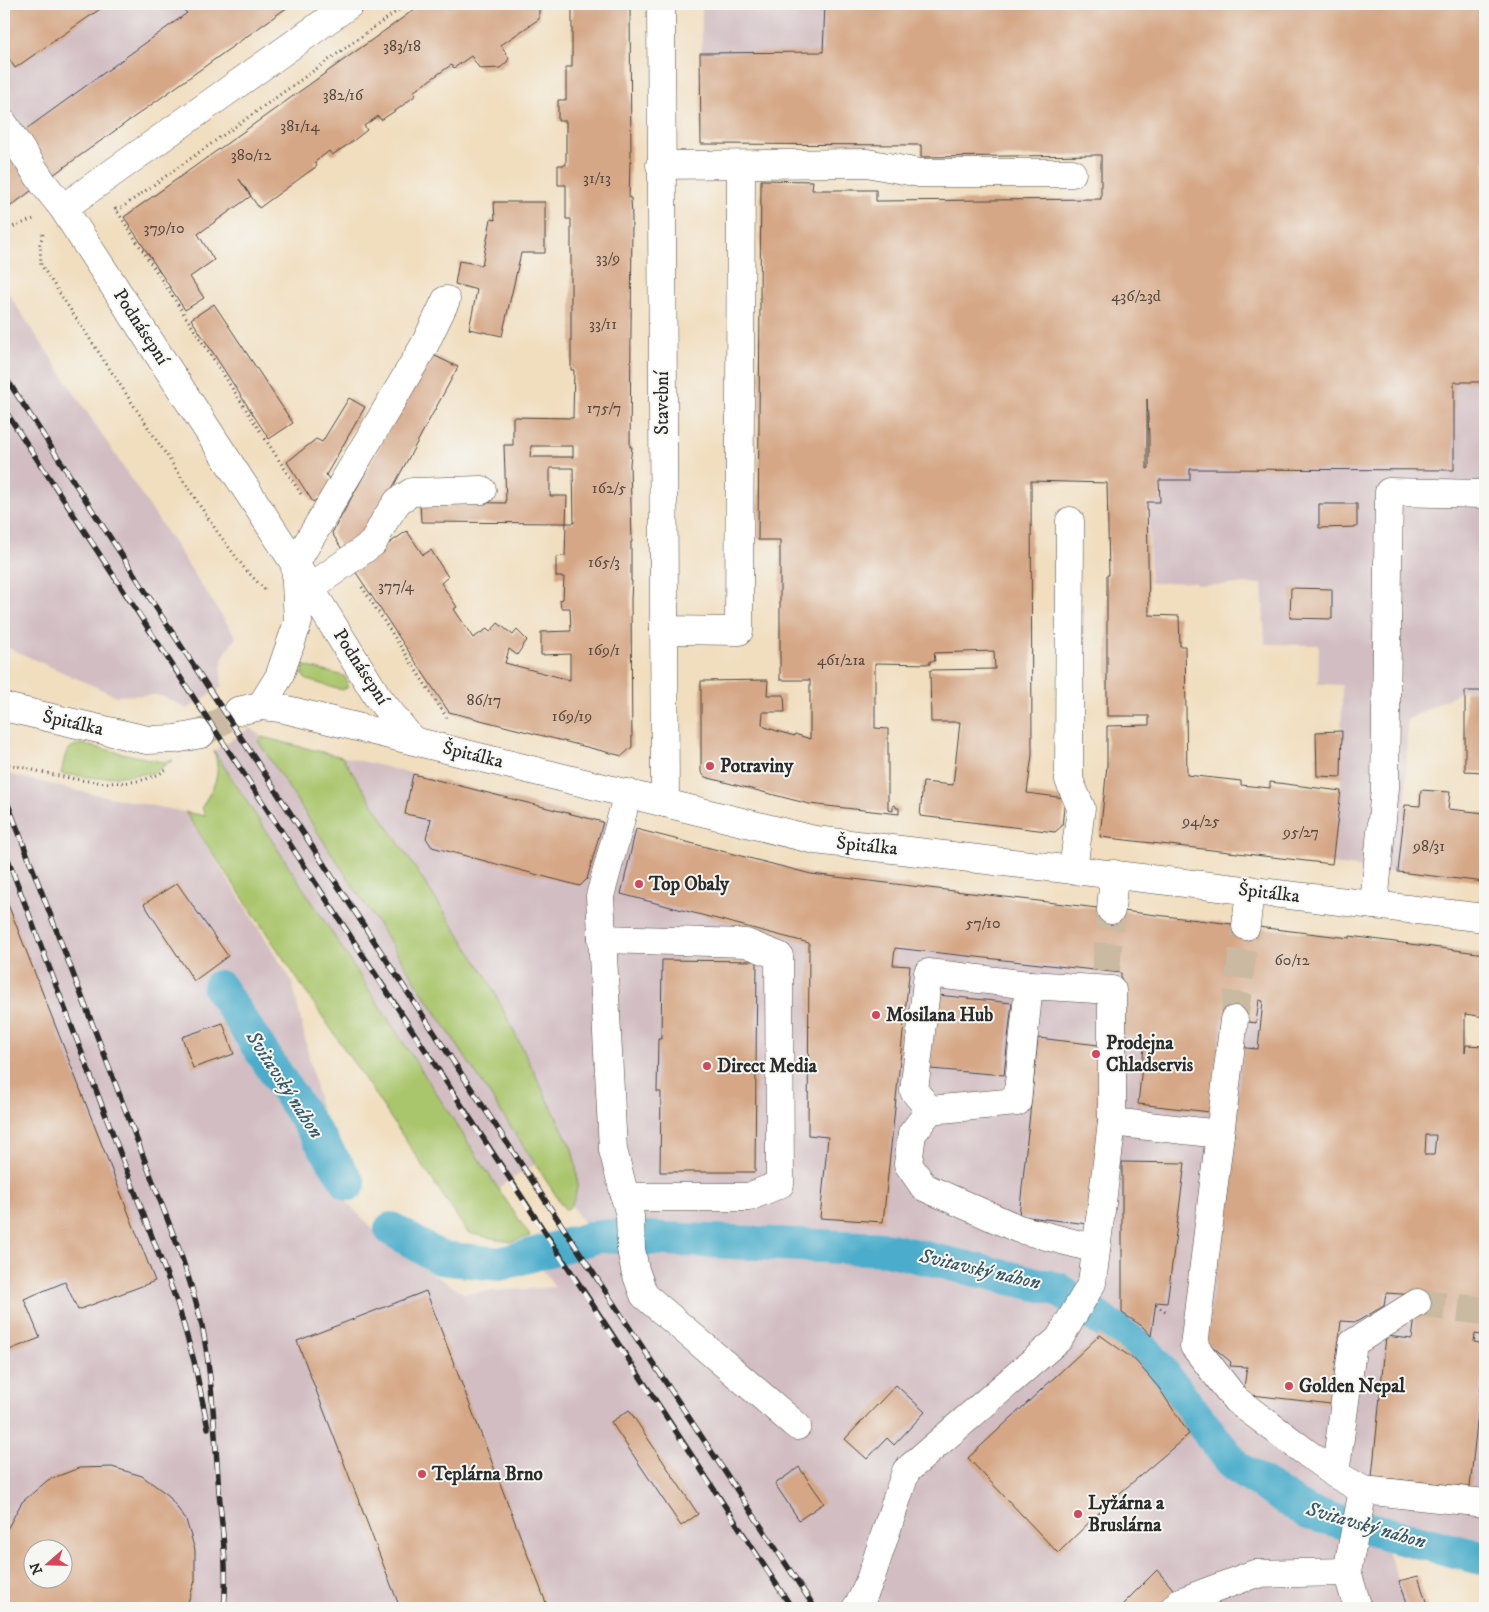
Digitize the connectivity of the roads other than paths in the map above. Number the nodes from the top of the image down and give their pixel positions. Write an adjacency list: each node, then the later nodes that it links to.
1 (350, 4): 7 (street)
2 (661, 4): 4 (street, Stavební)
3 (4, 124): 7 (street, Podnásepní)
4 (660, 165): 5 (street); 14 (street, Stavební)
5 (741, 165): 6 (street); 14 (street)
6 (1072, 173)
7 (64, 208): 12 (street, Podnásepní)
8 (446, 300): 12 (street)
9 (482, 490): 13 (street)
10 (1484, 494): 23 (street)
11 (1070, 521): 20 (street)
12 (295, 564): 13 (street, Špitálka)
13 (304, 595): 17 (street, Podnásepní); 17 (street, Špitálka)
14 (664, 630): 19 (street, Stavební)
15 (4, 707): 16 (street, Špitálka)
16 (201, 734)
17 (412, 740): 18 (street, Špitálka)
18 (628, 793): 19 (street, Špitálka); 27 (street)
19 (665, 802): 20 (street, Špitálka)
20 (1074, 870): 21 (street, Špitálka)
21 (1114, 874): 22 (street, Špitálka); 24 (street)
22 (1250, 890): 23 (street, Špitálka); 26 (street)
23 (1374, 905): 25 (street, Špitálka)
24 (1111, 910)
25 (1485, 918)
26 (1246, 926)
27 (602, 940): 33 (street); 33 (street)
28 (1029, 985): 30 (street); 30 (street); 31 (street)
29 (1234, 1020): 32 (street)
30 (930, 1110): 34 (street)
31 (1112, 1122): 32 (street); 34 (street)
32 (1220, 1134): 37 (street)
33 (627, 1206): 36 (street)
34 (1096, 1249): 41 (street)
35 (1416, 1303): 37 (street)
36 (797, 1426)
37 (1335, 1474): 38 (street)
38 (1361, 1500): 39 (street); 40 (street)
39 (1485, 1504)
40 (1350, 1559): 42 (street); 43 (street)
41 (856, 1608)
42 (1174, 1608)
43 (1358, 1608)

